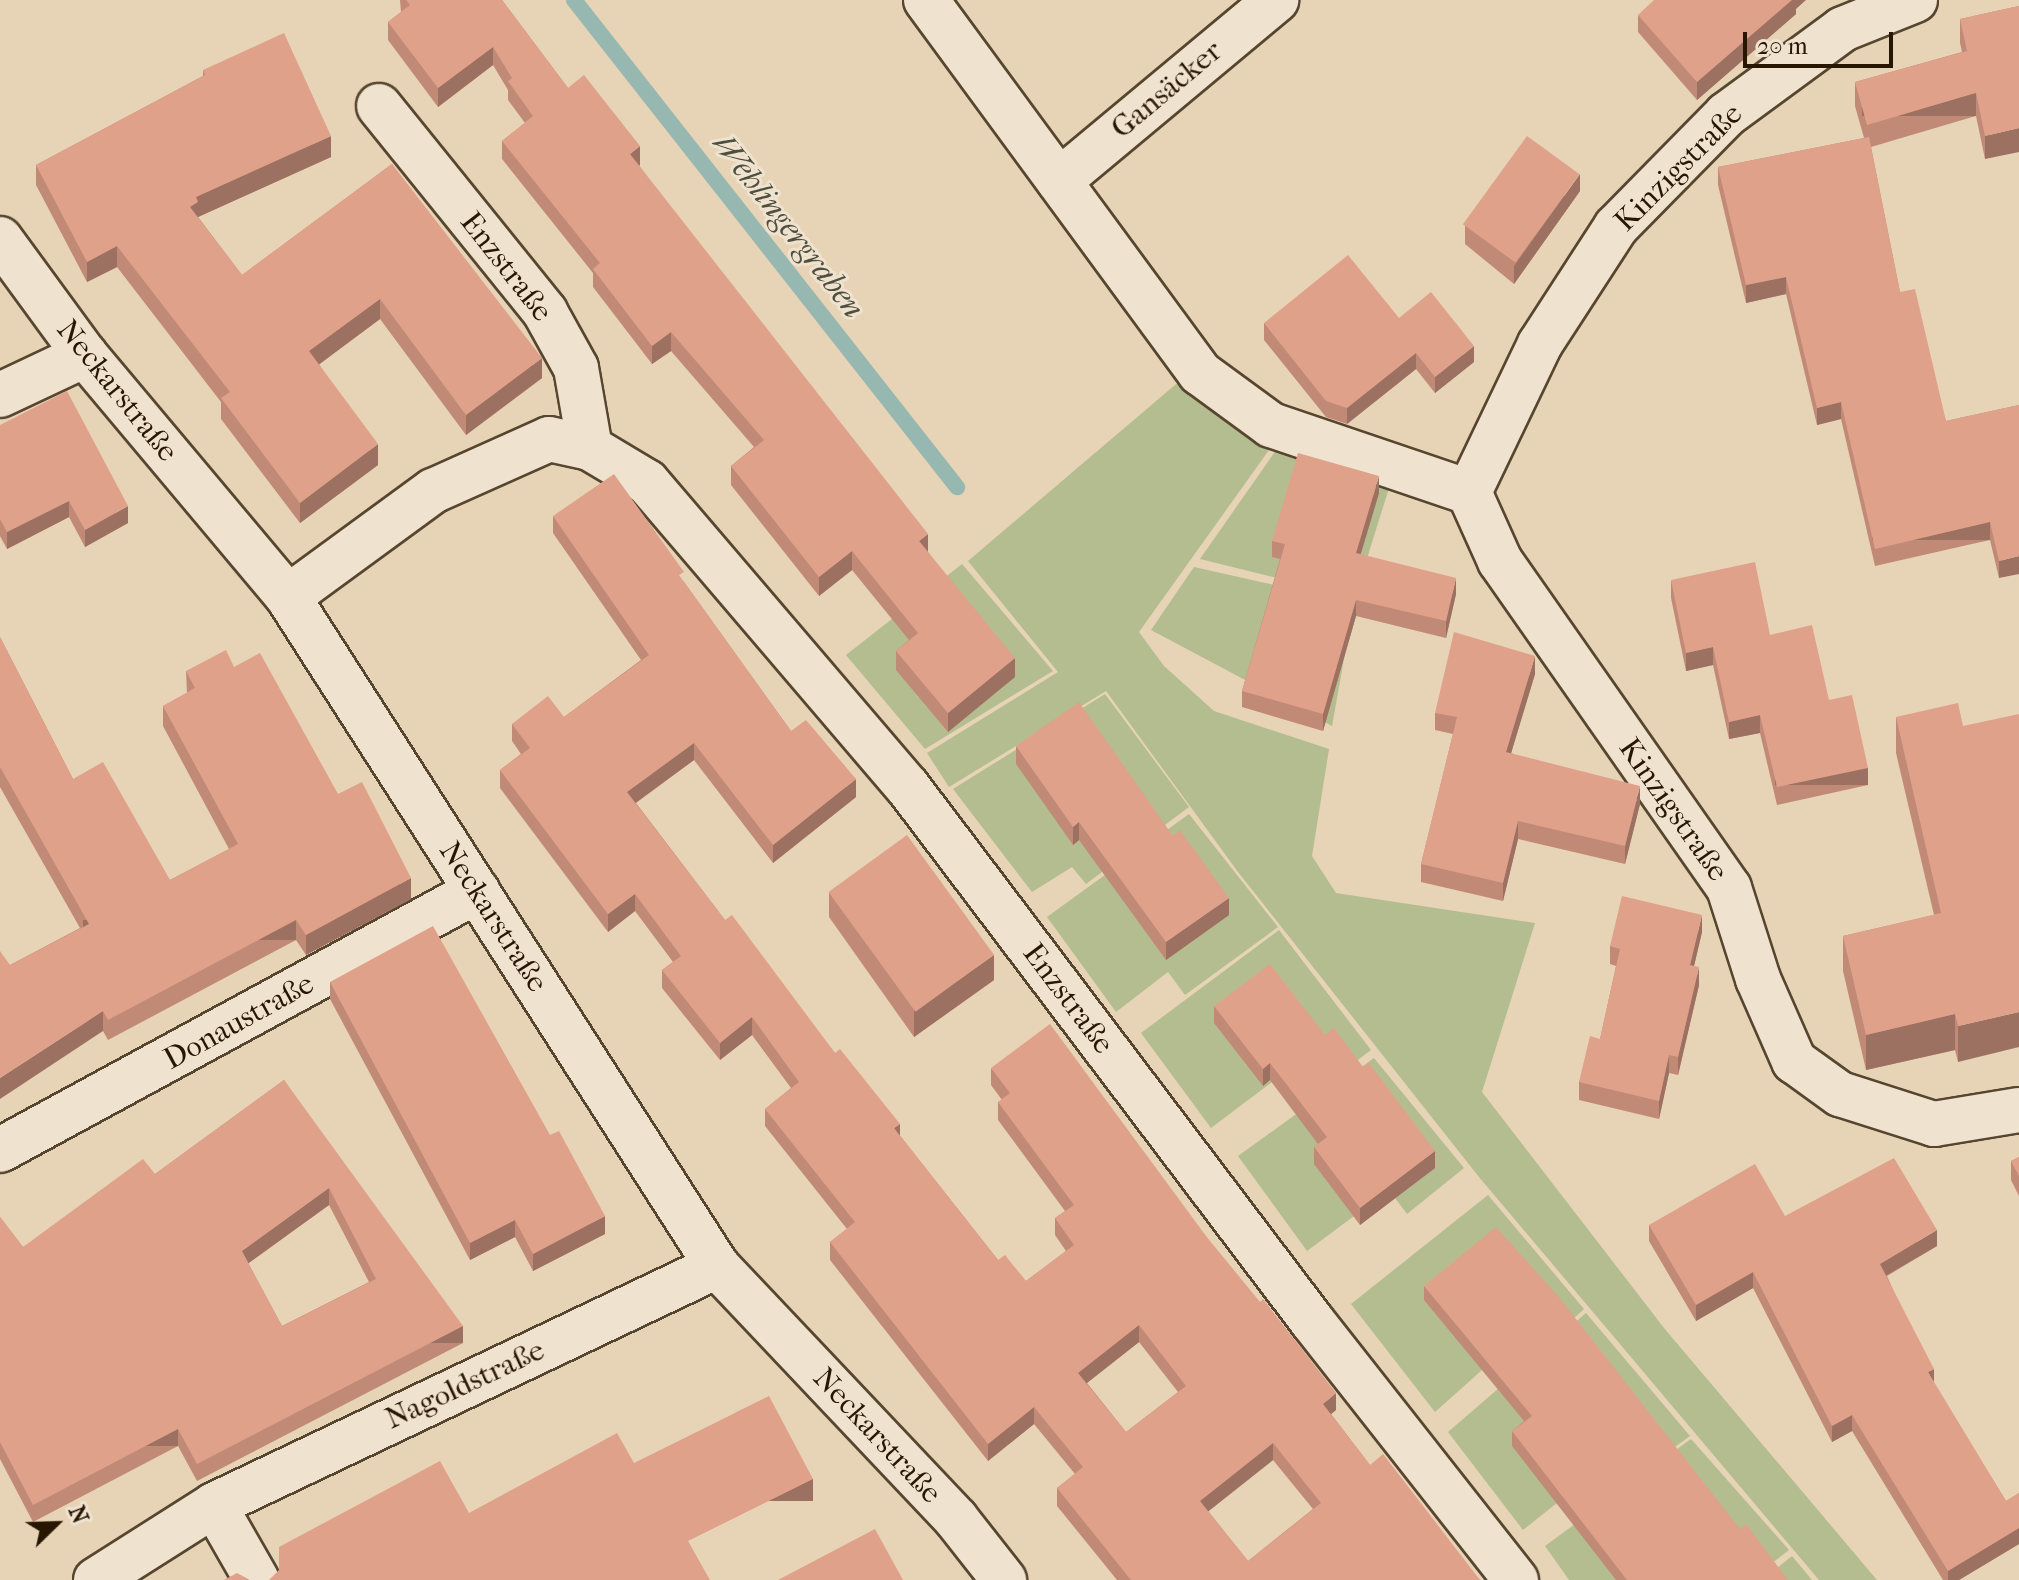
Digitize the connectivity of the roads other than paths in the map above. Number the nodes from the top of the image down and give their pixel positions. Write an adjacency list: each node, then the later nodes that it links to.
1 (926, 0): 5 (street)
2 (1276, 0): 5 (street, Gansäcker)
3 (1915, 0): 10 (street, Kinzigstraße)
4 (379, 106): 9 (street, Enzstraße)
5 (1059, 181): 10 (street)
6 (0, 239): 7 (street, Neckarstraße)
7 (85, 355): 8 (street); 11 (street, Neckarstraße)
8 (0, 395)
9 (590, 448): 11 (street, Enzstraße); 20 (street, Enzstraße)
10 (1469, 492): 13 (street, Kinzigstraße)
11 (288, 597): 12 (street, Neckarstraße)
12 (477, 891): 14 (street, Donaustraße); 15 (street, Neckarstraße)
13 (2019, 1110)
14 (0, 1150)
15 (717, 1266): 16 (street, Nagoldstraße); 19 (street, Neckarstraße)
16 (214, 1505): 17 (street, Nagoldstraße); 18 (street)
17 (96, 1580)
18 (257, 1580)
19 (1004, 1580)
20 (1516, 1580)

